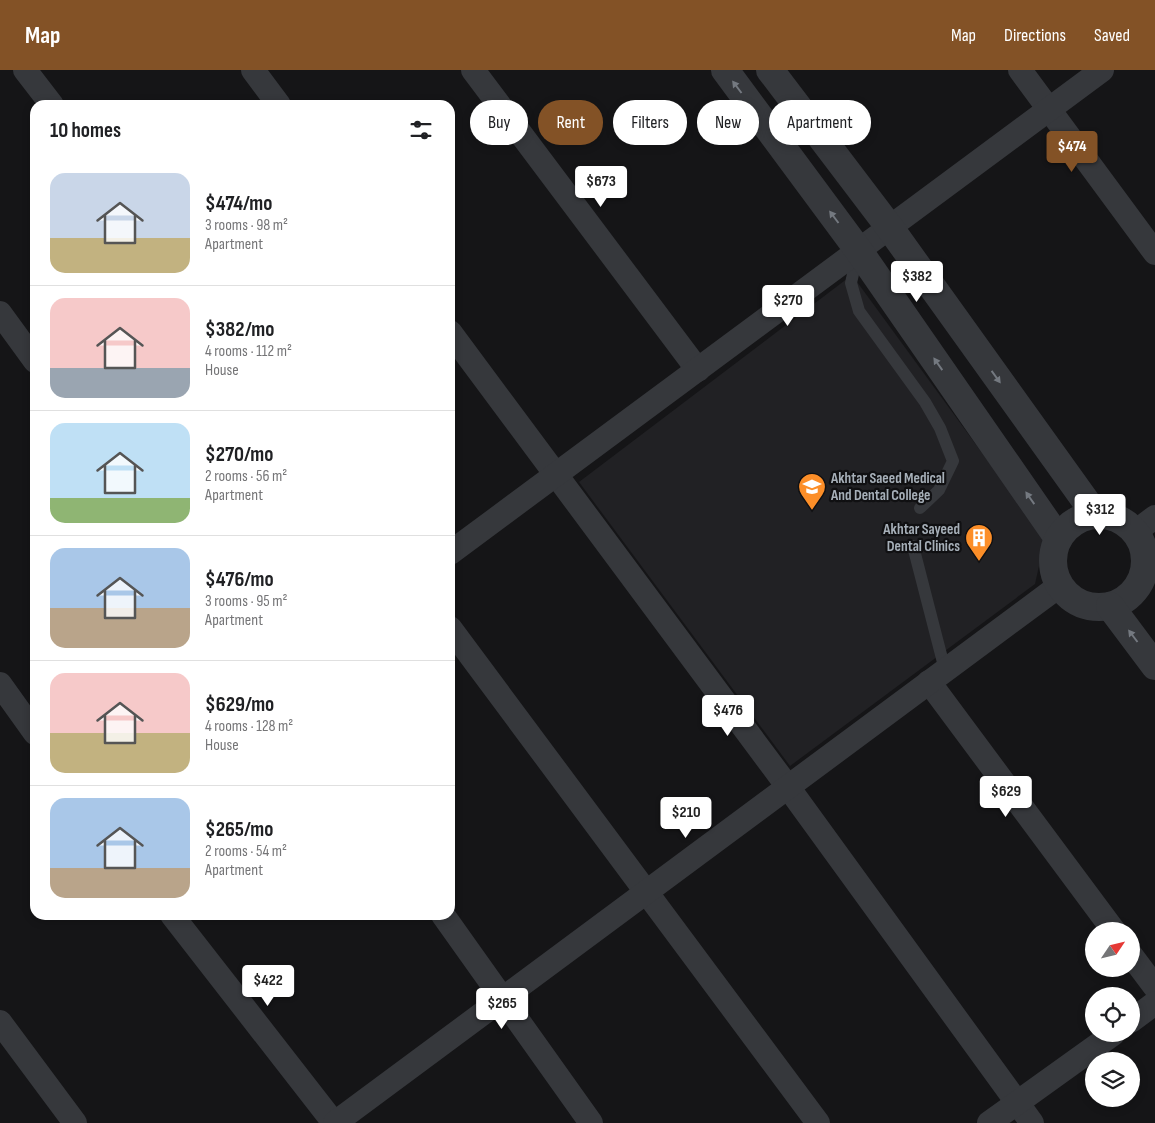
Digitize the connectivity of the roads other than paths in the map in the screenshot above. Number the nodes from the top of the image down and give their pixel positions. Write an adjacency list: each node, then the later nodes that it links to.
1 (25, 70): 8 (street)
2 (253, 70): 9 (street)
3 (473, 70): 17 (street)
4 (725, 70): 12 (street, one-way to 4)
5 (770, 70): 11 (street)
6 (1020, 70): 10 (street)
7 (1102, 70): 10 (street)
8 (48, 100)
9 (275, 100)
10 (1049, 110): 11 (street); 13 (street)
11 (890, 228): 12 (street); 20 (street, one-way to 20)
12 (859, 251): 17 (street); 19 (lane); 22 (street, one-way to 12)
13 (1155, 253)
14 (0, 313): 16 (street)
15 (455, 339): 18 (street)
16 (30, 354)
17 (698, 370): 18 (street)
18 (557, 474): 24 (street); 33 (street)
19 (920, 508)
20 (1095, 514): 21 (street); 22 (street)
21 (1145, 525): 26 (street)
22 (1058, 538): 25 (street)
23 (913, 546): 30 (lane)
24 (455, 549)
25 (1059, 586): 27 (street); 30 (street)
26 (1148, 590): 27 (street)
27 (1110, 606): 29 (street, one-way to 27)
28 (455, 635): 34 (street)
29 (1155, 666)
30 (937, 676): 33 (street); 37 (street)
31 (0, 684): 32 (street)
32 (30, 726)
33 (788, 787): 34 (street); 45 (street)
34 (646, 893): 40 (street); 49 (street)
35 (176, 920): 47 (street)
36 (447, 920): 40 (street)
37 (1108, 922)
38 (1140, 967): 39 (street)
39 (1155, 987)
40 (504, 998): 47 (street); 48 (street)
41 (1155, 1004): 42 (street)
42 (1140, 1014)
43 (0, 1022): 46 (street)
44 (1102, 1042): 45 (street)
45 (1017, 1103): 50 (street); 51 (street)
46 (74, 1123)
47 (334, 1123)
48 (591, 1123)
49 (818, 1123)
50 (989, 1123)
51 (1032, 1123)

